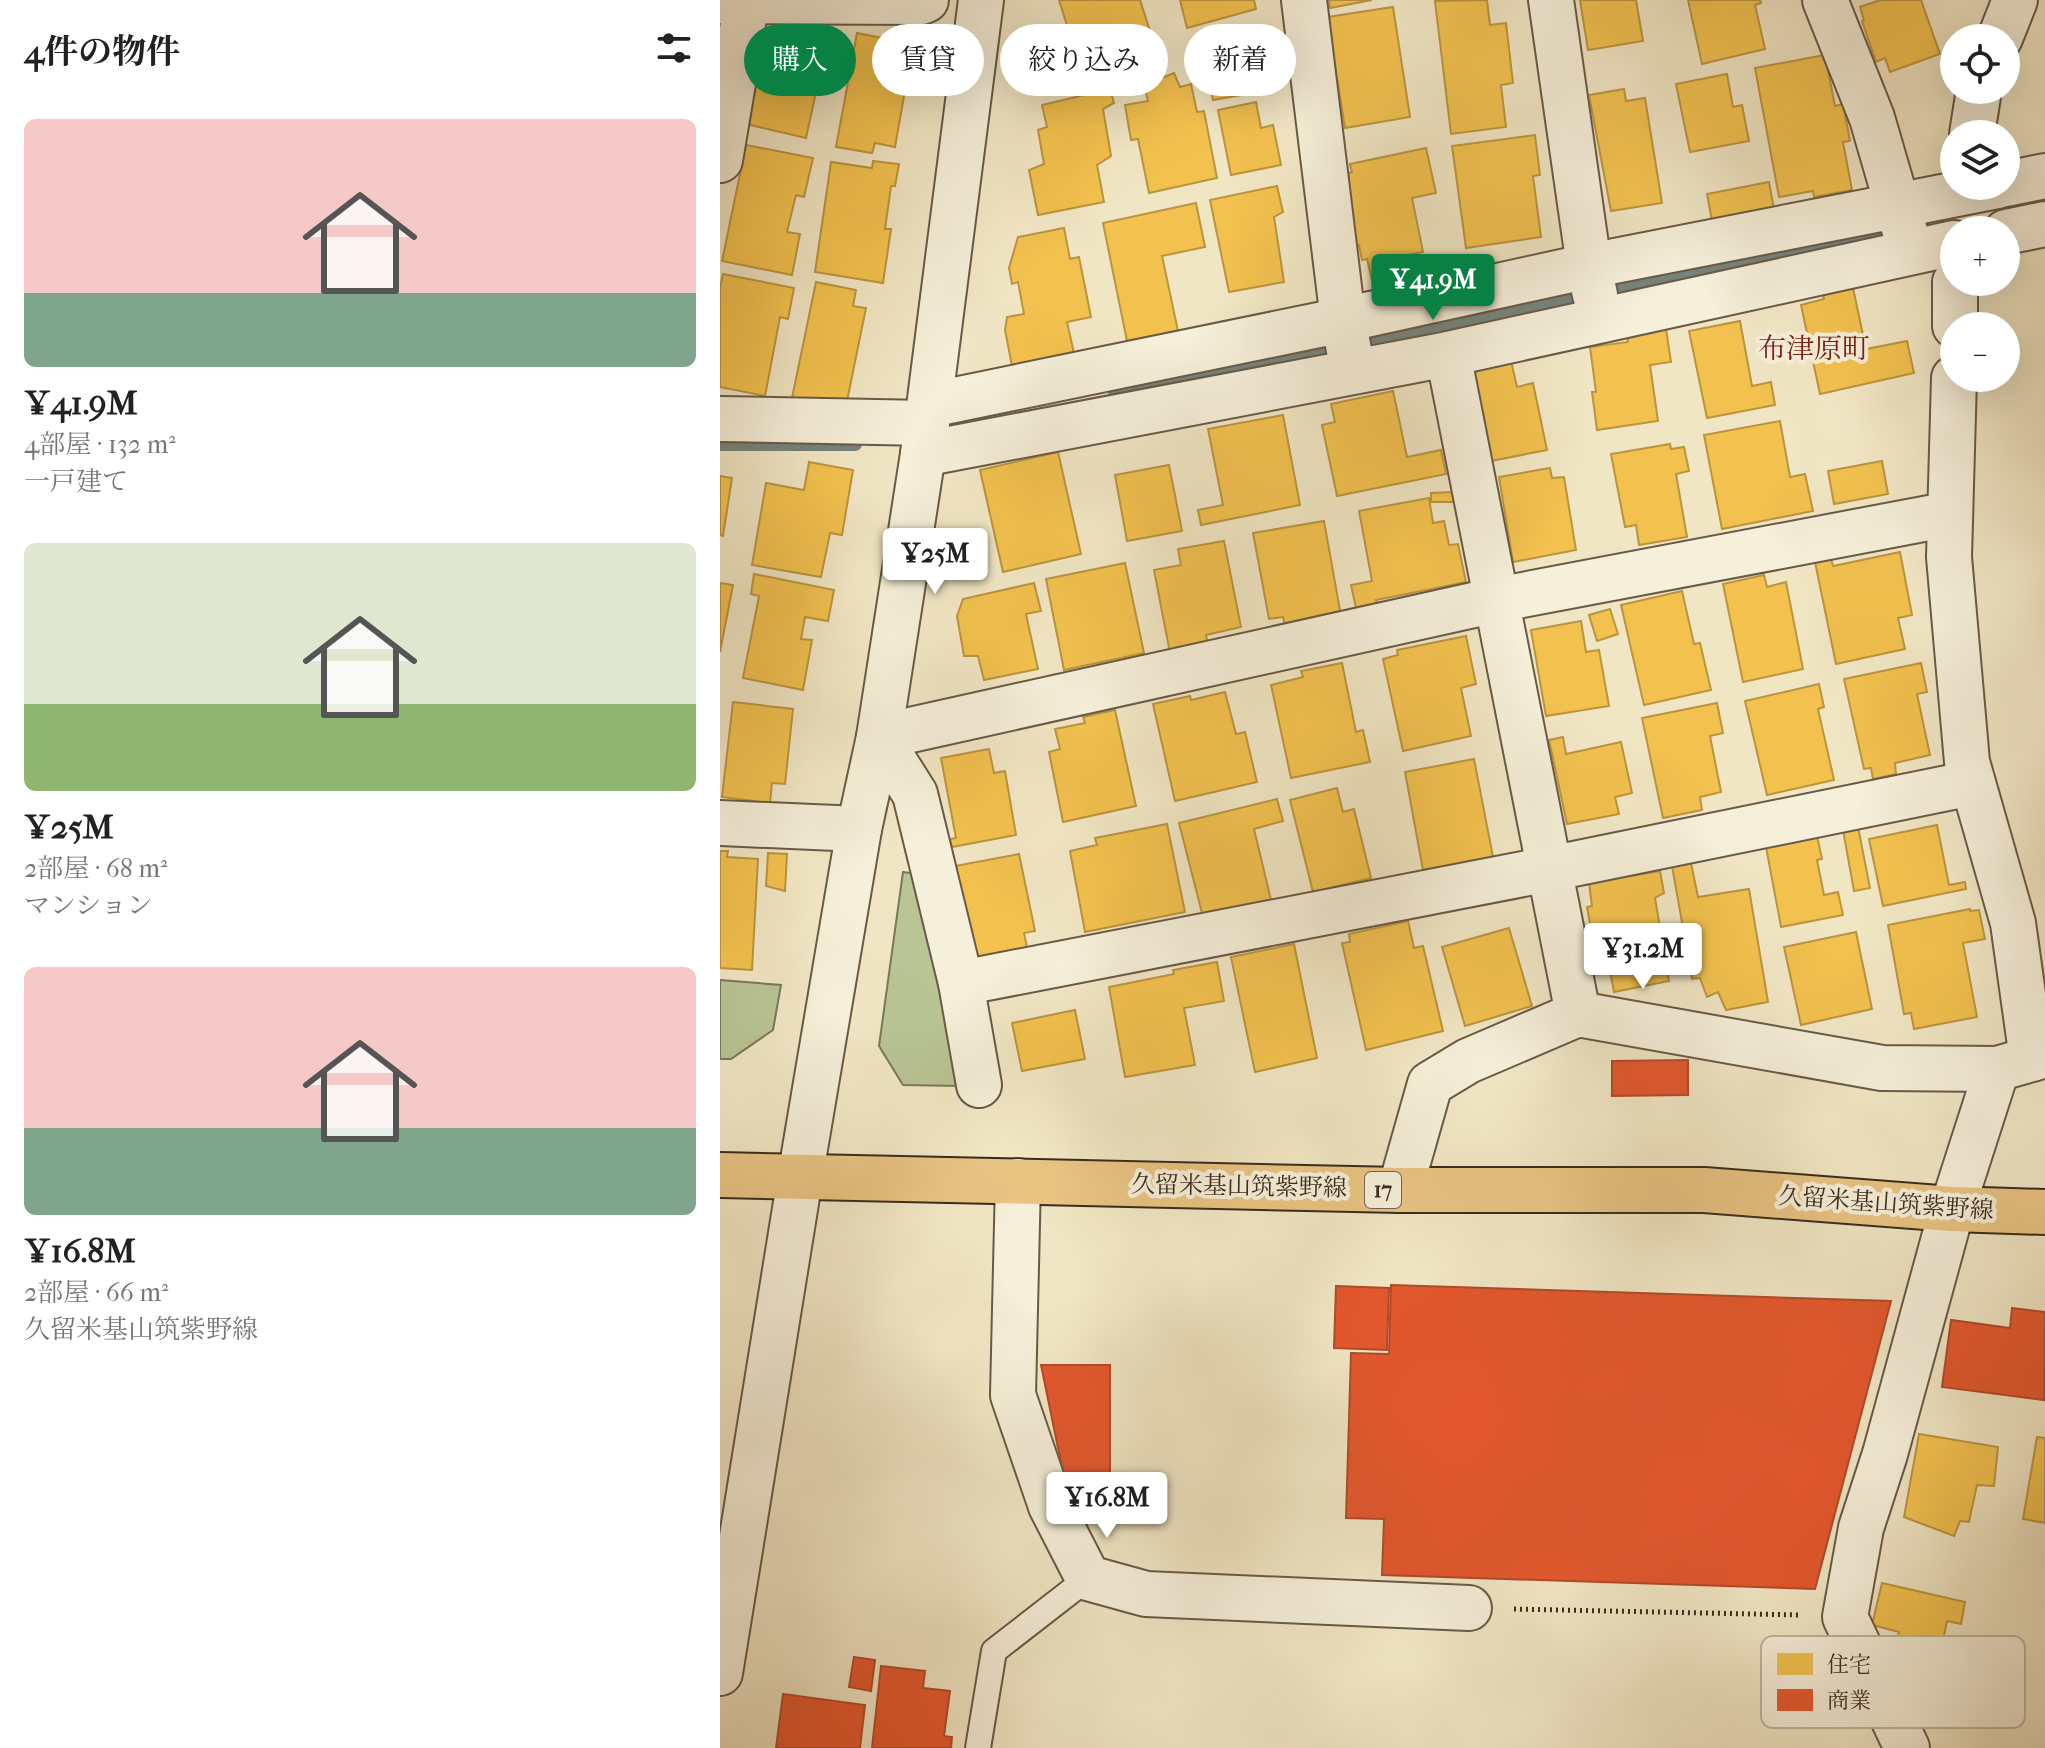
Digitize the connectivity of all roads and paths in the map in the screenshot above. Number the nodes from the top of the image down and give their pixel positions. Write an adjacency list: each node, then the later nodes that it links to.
1 (747, 0): 2 (street); 8 (street); 10 (street)
2 (926, 0)
3 (981, 0): 26 (street)
4 (1304, 0): 20 (street)
5 (1551, 0): 19 (street)
6 (1825, 0): 14 (street)
7 (2015, 0): 9 (street)
8 (720, 1)
9 (2006, 24)
10 (720, 160)
11 (2045, 176): 12 (street)
12 (2020, 181)
13 (1961, 200): 14 (street)
14 (1898, 206): 18 (street); 19 (street)
15 (2045, 224): 16 (street)
16 (2020, 229)
17 (1940, 246): 18 (street)
18 (1911, 253): 21 (street)
19 (1589, 266): 20 (street); 21 (street)
20 (1343, 320): 23 (street); 26 (street)
21 (1601, 320): 22 (street)
22 (1448, 354): 23 (street); 28 (street)
23 (1353, 372): 26 (street)
24 (1954, 392): 27 (street)
25 (720, 419): 26 (street)
26 (927, 427): 29 (street)
27 (1950, 514): 28 (street); 30 (street)
28 (1496, 600): 29 (street); 33 (street)
29 (879, 737): 32 (street); 34 (street)
30 (1972, 783): 33 (street); 36 (street)
31 (720, 823): 32 (street)
32 (859, 829): 39 (street)
33 (1549, 869): 34 (street); 35 (street)
34 (961, 983): 37 (street)
35 (1578, 1014): 36 (street); 41 (street)
36 (2024, 1061): 42 (street)
37 (979, 1085)
38 (720, 1175): 39 (main road, 久留米基山筑紫野線 / 17)
39 (800, 1178): 40 (main road, 久留米基山筑紫野線 / 17); 48 (street)
40 (1018, 1181): 41 (main road, 久留米基山筑紫野線 / 17); 44 (street)
41 (1400, 1190): 42 (main road, 久留米基山筑紫野線 / 17)
42 (1952, 1209): 43 (main road, 久留米基山筑紫野線 / 17); 46 (street)
43 (2045, 1212)
44 (1088, 1578): 45 (street); 50 (lane)
45 (1469, 1608): 46 (path)
46 (1845, 1617): 47 (street)
47 (1854, 1636)
48 (720, 1673)
49 (1898, 1728): 51 (street)
50 (978, 1748)
51 (1907, 1748)

